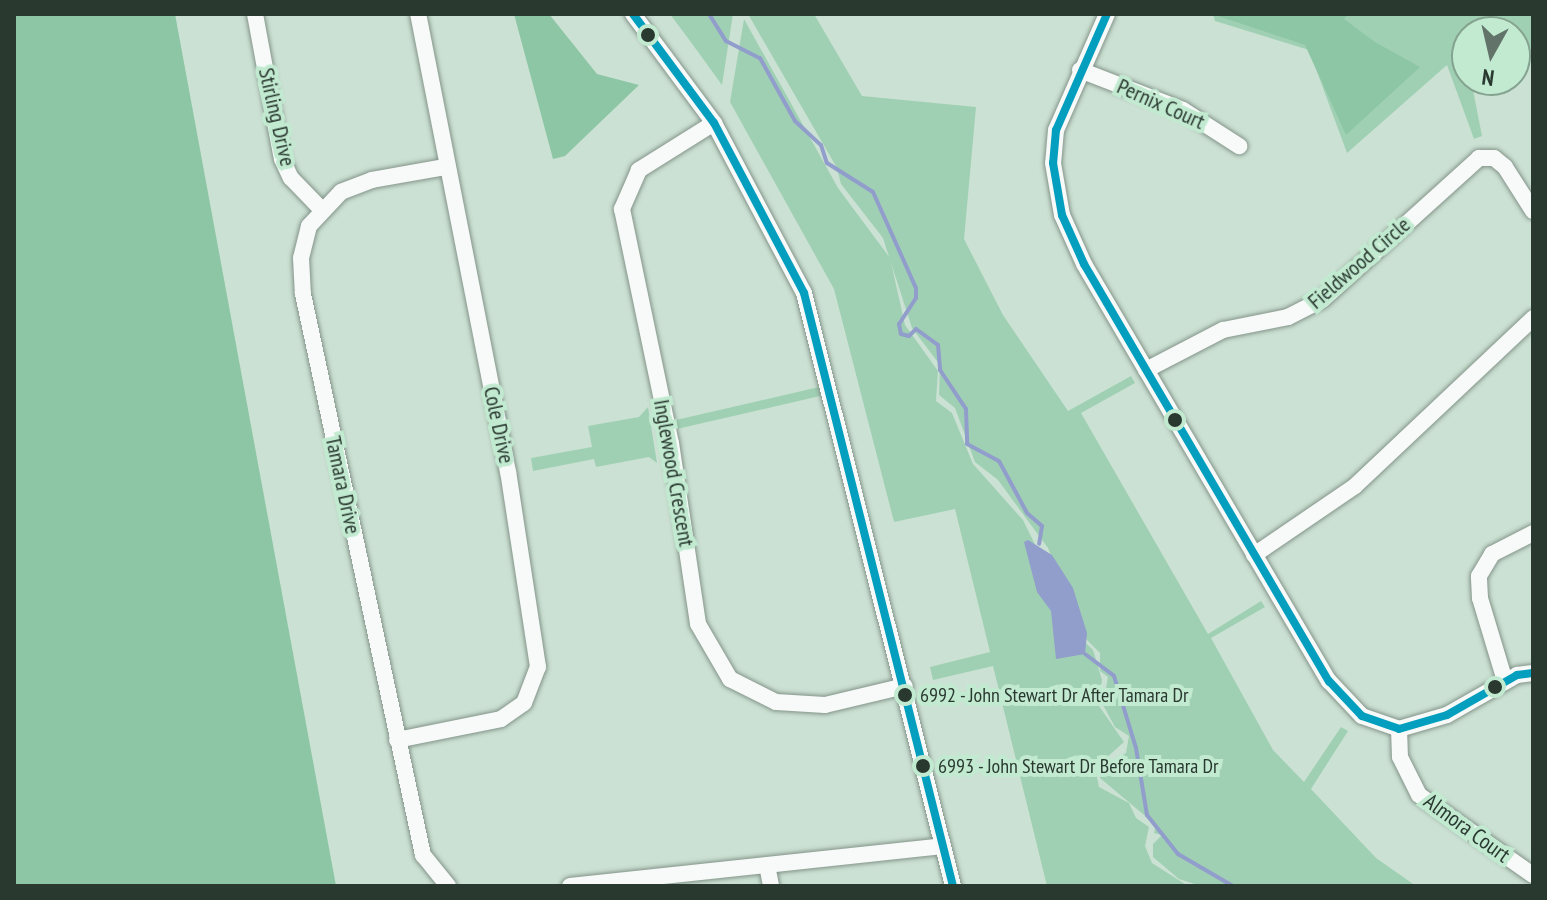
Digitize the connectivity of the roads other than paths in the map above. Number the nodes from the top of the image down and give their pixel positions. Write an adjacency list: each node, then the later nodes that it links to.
1 (255, 14): 9 (street, Stirling Drive)
2 (418, 14): 8 (street, Cole Drive)
3 (633, 14): 6 (street)
4 (1107, 14): 5 (street)
5 (1080, 70): 7 (street, Pernix Court); 12 (street)
6 (714, 123): 17 (street); 17 (street, Inglewood Crescent)
7 (1239, 146)
8 (445, 167): 9 (street, Tamara Drive); 19 (street, Cole Drive)
9 (321, 209): 19 (street, Tamara Drive)
10 (1533, 211): 12 (street, Fieldwood Circle)
11 (1533, 318): 14 (street)
12 (1146, 370): 14 (street)
13 (1533, 533): 16 (street)
14 (1254, 555): 18 (street)
15 (1533, 673): 16 (street)
16 (1505, 681): 18 (street)
17 (905, 686): 20 (street)
18 (1399, 729): 22 (street, Almora Court)
19 (397, 740): 23 (street, Tamara Drive)
20 (943, 846): 21 (street); 26 (street)
21 (767, 865): 24 (street); 25 (street)
22 (1533, 875)
23 (448, 886)
24 (570, 886)
25 (771, 886)
26 (953, 886)

